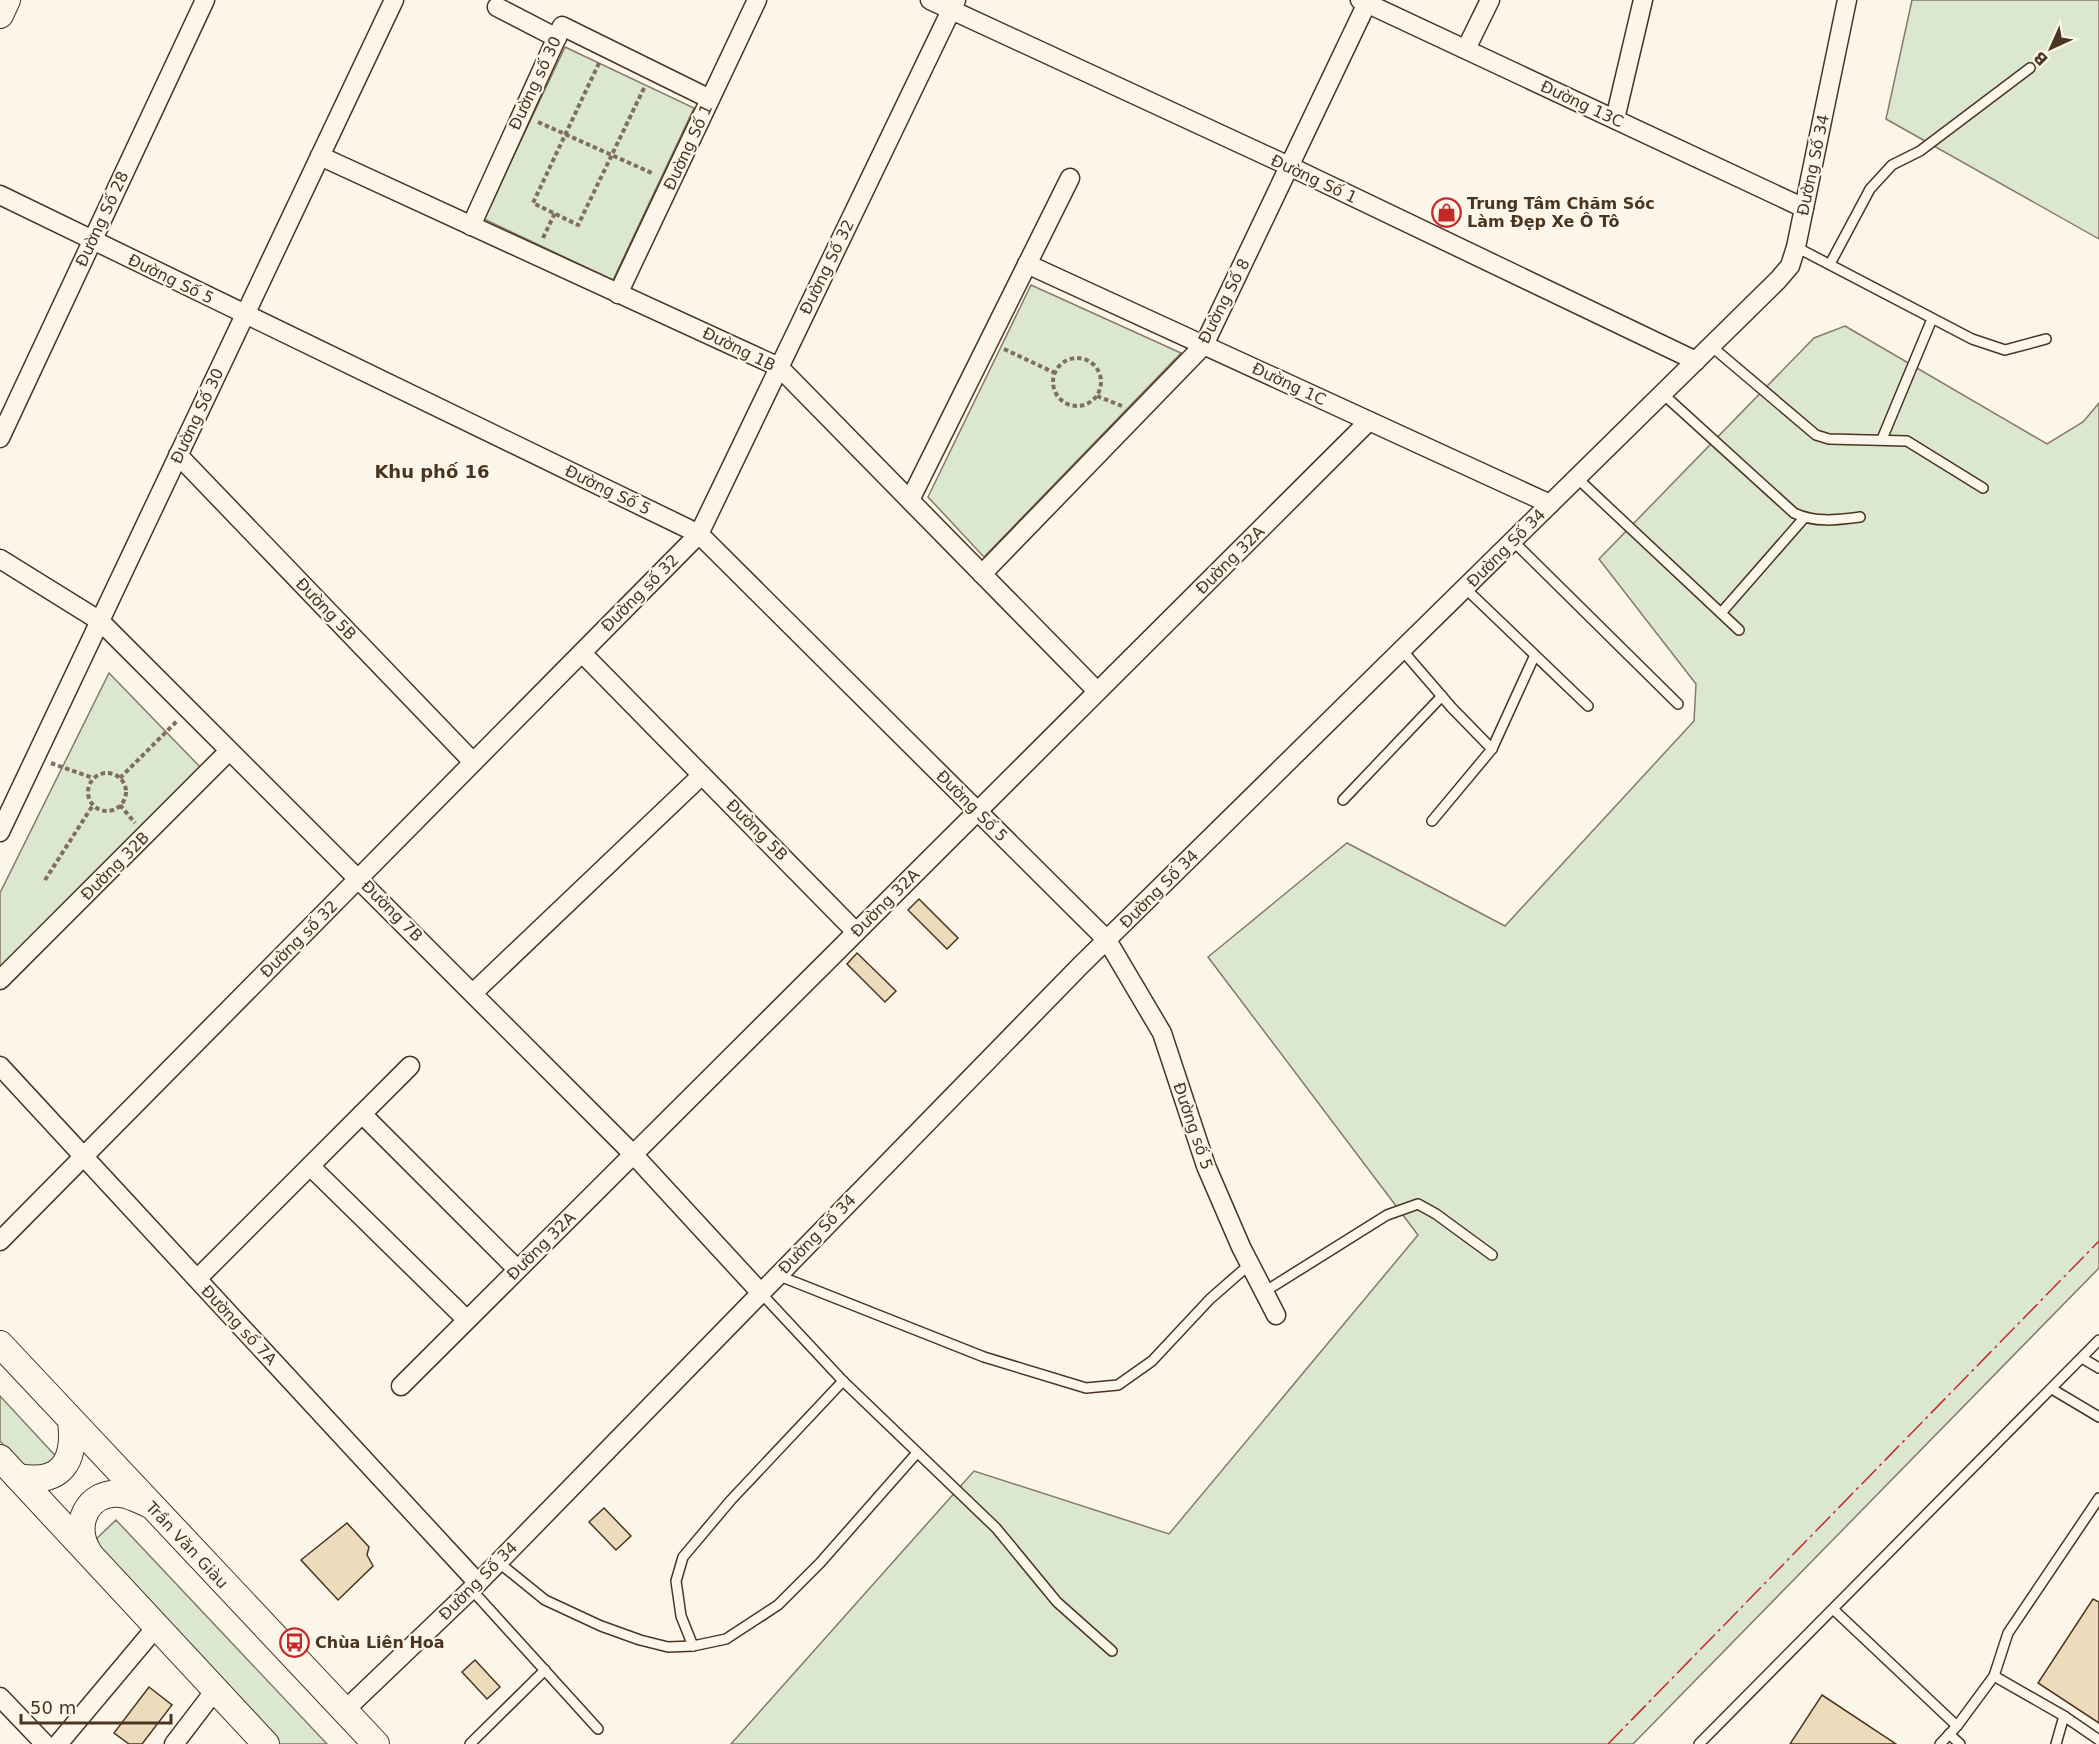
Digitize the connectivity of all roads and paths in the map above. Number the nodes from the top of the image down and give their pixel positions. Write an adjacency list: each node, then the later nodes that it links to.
1 (7, 0): 12 (main road)
2 (205, 0): 31 (street, Đường Số 28)
3 (394, 0): 23 (street, Đường Số 30)
4 (757, 0): 18 (street, Đường Số 1)
5 (930, 0): 10 (street, Đường Số 1)
6 (1490, 0): 15 (street)
7 (1643, 0): 20 (street)
8 (1847, 0): 28 (street, Đường Số 34)
9 (1364, 2): 15 (street, Đường 13C); 24 (street, Đường Số 8)
10 (953, 5): 24 (street, Đường Số 1); 44 (street, Đường Số 32)
11 (497, 7): 13 (street)
12 (0, 15)
13 (557, 38): 14 (street, Đường số 30); 19 (street, Đường số 30)
14 (607, 47): 17 (street, Đường số 30); 21 (path)
15 (1466, 49): 20 (street, Đường 13C)
16 (2030, 68): 35 (lane)
17 (653, 70): 18 (street, Đường số 30); 22 (path)
18 (710, 99): 26 (street, Đường Số 1)
19 (521, 114): 21 (path); 30 (street, Đường số 30)
20 (1615, 119): 28 (street, Đường 13C)
21 (566, 134): 22 (path); 29 (path)
22 (611, 155): 26 (path); 29 (path)
23 (320, 156): 30 (street, Đường 1B); 37 (street, Đường Số 30)
24 (1291, 167): 41 (street, Đường Số 8); 43 (street, Đường Số 1)
25 (1070, 178): 34 (street)
26 (671, 182): 36 (street, Đường Số 1)
27 (0, 195): 31 (street, Đường Số 5)
28 (1804, 208): 32 (street, Đường Số 34)
29 (555, 213): 33 (path)
30 (471, 226): 33 (street, Đường 1B)
31 (93, 240): 37 (street, Đường Số 5); 48 (street, Đường Số 28)
32 (1796, 247): 35 (lane); 42 (street, Đường Số 34)
33 (535, 255): 36 (street, Đường 1B)
34 (1027, 264): 40 (street); 41 (street, Đường 1C)
35 (1830, 264): 38 (lane)
36 (618, 294): 44 (street, Đường 1B)
37 (245, 314): 50 (street, Đường Số 30); 57 (street, Đường Số 5)
38 (1932, 319): 39 (lane); 49 (lane)
39 (2046, 339)
40 (988, 342): 45 (path); 53 (street)
41 (1204, 345): 47 (street, Đường 1C); 60 (street, Đường Số 8)
42 (1711, 346): 43 (street, Đường Số 34); 49 (lane)
43 (1696, 361): 46 (street, Đường Số 34)
44 (779, 367): 53 (street, Đường 1B); 57 (street, Đường Số 32)
45 (1055, 373): 45 (path)
46 (1663, 394): 51 (street, Đường Số 34); 56 (lane)
47 (1369, 421): 54 (street, Đường 1C); 68 (street, Đường 32A)
48 (0, 438)
49 (1882, 439): 52 (lane)
50 (178, 455): 63 (street, Đường Số 30); 76 (street, Đường 5B)
51 (1577, 478): 54 (street, Đường Số 34); 62 (lane)
52 (1983, 488)
53 (910, 500): 60 (street, Đường 1B)
54 (1550, 504): 58 (street, Đường Số 34)
55 (1860, 517): 56 (lane)
56 (1804, 518): 62 (lane)
57 (699, 534): 66 (street, Đường số 32); 82 (street, Đường Số 5)
58 (1513, 541): 61 (street, Đường Số 34); 70 (lane)
59 (0, 559): 63 (street, Đường 7B)
60 (982, 574): 68 (street, Đường 1B)
61 (1464, 588): 65 (street, Đường Số 34); 67 (lane)
62 (1721, 613): 64 (lane)
63 (100, 621): 72 (street, Đường 7B); 75 (street, Đường Số 30)
64 (1739, 630)
65 (1402, 650): 69 (lane); 88 (street, Đường Số 34)
66 (582, 652): 76 (street, Đường số 32); 77 (street, Đường 5B)
67 (1534, 657): 71 (lane); 73 (lane)
68 (1097, 691): 82 (street, Đường 32A)
69 (1442, 696): 73 (lane); 80 (lane)
70 (1678, 704)
71 (1588, 706)
72 (188, 709): 74 (street, Đường 7B); 79 (path)
73 (1492, 749): 83 (lane)
74 (229, 751): 85 (street, Đường 7B); 89 (street, Đường 32B)
75 (35, 758): 78 (path); 84 (street, Đường Số 30)
76 (473, 762): 85 (street, Đường số 32)
77 (702, 775): 87 (street, Đường 5B); 90 (street)
78 (93, 778): 79 (path); 81 (path)
79 (120, 778): 81 (path)
80 (1343, 800)
81 (93, 805): 86 (path)
82 (977, 810): 87 (street, Đường 32A); 88 (street, Đường Số 5)
83 (1432, 821)
84 (0, 832)
85 (359, 878): 90 (street, Đường 7B); 95 (street, Đường số 32)
86 (45, 880)
87 (856, 932): 94 (street, Đường 32A)
88 (1107, 940): 99 (street, Đường số 5); 101 (street, Đường Số 34)
89 (0, 980)
90 (473, 993): 94 (street, Đường 7B)
91 (0, 1066): 95 (street, Đường số 7A)
92 (410, 1066): 93 (street)
93 (362, 1114): 96 (street); 100 (street)
94 (633, 1154): 100 (street, Đường 32A); 103 (street, Đường 7B)
95 (83, 1157): 97 (street, Đường số 32); 102 (street, Đường số 7A)
96 (310, 1166): 102 (street); 106 (street)
97 (0, 1241)
98 (1492, 1255): 104 (lane)
99 (1250, 1263): 101 (lane); 104 (street, Đường số 5)
100 (518, 1269): 106 (street, Đường 32A)
101 (777, 1275): 103 (street, Đường Số 34)
102 (197, 1279): 123 (street, Đường số 7A)
103 (760, 1292): 111 (lane); 122 (street, Đường Số 34)
104 (1264, 1292): 105 (street, Đường số 5)
105 (1276, 1315)
106 (466, 1319): 112 (street, Đường 32A)
107 (2099, 1340): 109 (lane)
108 (0, 1344): 115 (main road, Trần Văn Giàu)
109 (2082, 1358): 110 (lane); 113 (lane)
110 (2099, 1368)
111 (843, 1381): 116 (lane); 126 (lane)
112 (401, 1386)
113 (2052, 1389): 114 (lane); 124 (lane)
114 (2099, 1417)
115 (71, 1421): 118 (main road); 120 (main road, Trần Văn Giàu)
116 (916, 1454): 126 (lane); 127 (lane)
117 (0, 1458): 118 (main road)
118 (18, 1477): 121 (main road)
119 (2099, 1498): 129 (lane)
120 (148, 1504): 121 (main road); 132 (main road, Trần Văn Giàu)
121 (89, 1553): 125 (main road)
122 (498, 1562): 123 (street, Đường Số 34); 126 (lane)
123 (474, 1586): 128 (lane); 132 (street, Đường Số 34)
124 (1833, 1609): 134 (lane); 144 (lane)
125 (157, 1626): 130 (main road); 139 (street)
126 (693, 1646)
127 (1112, 1651)
128 (545, 1670): 135 (lane); 143 (lane)
129 (1994, 1676): 133 (lane); 134 (lane)
130 (216, 1689): 140 (street); 141 (main road)
131 (0, 1697): 138 (street)
132 (344, 1711): 142 (main road, Trần Văn Giàu)
133 (2064, 1716): 137 (lane); 147 (lane)
134 (1957, 1726): 136 (lane)
135 (598, 1729)
136 (1949, 1734): 145 (lane); 146 (lane)
137 (2099, 1740)
138 (45, 1744)
139 (58, 1744)
140 (174, 1744)
141 (266, 1744)
142 (376, 1744)
143 (470, 1744)
144 (1699, 1744)
145 (1940, 1744)
146 (1960, 1744)
147 (2056, 1744)

